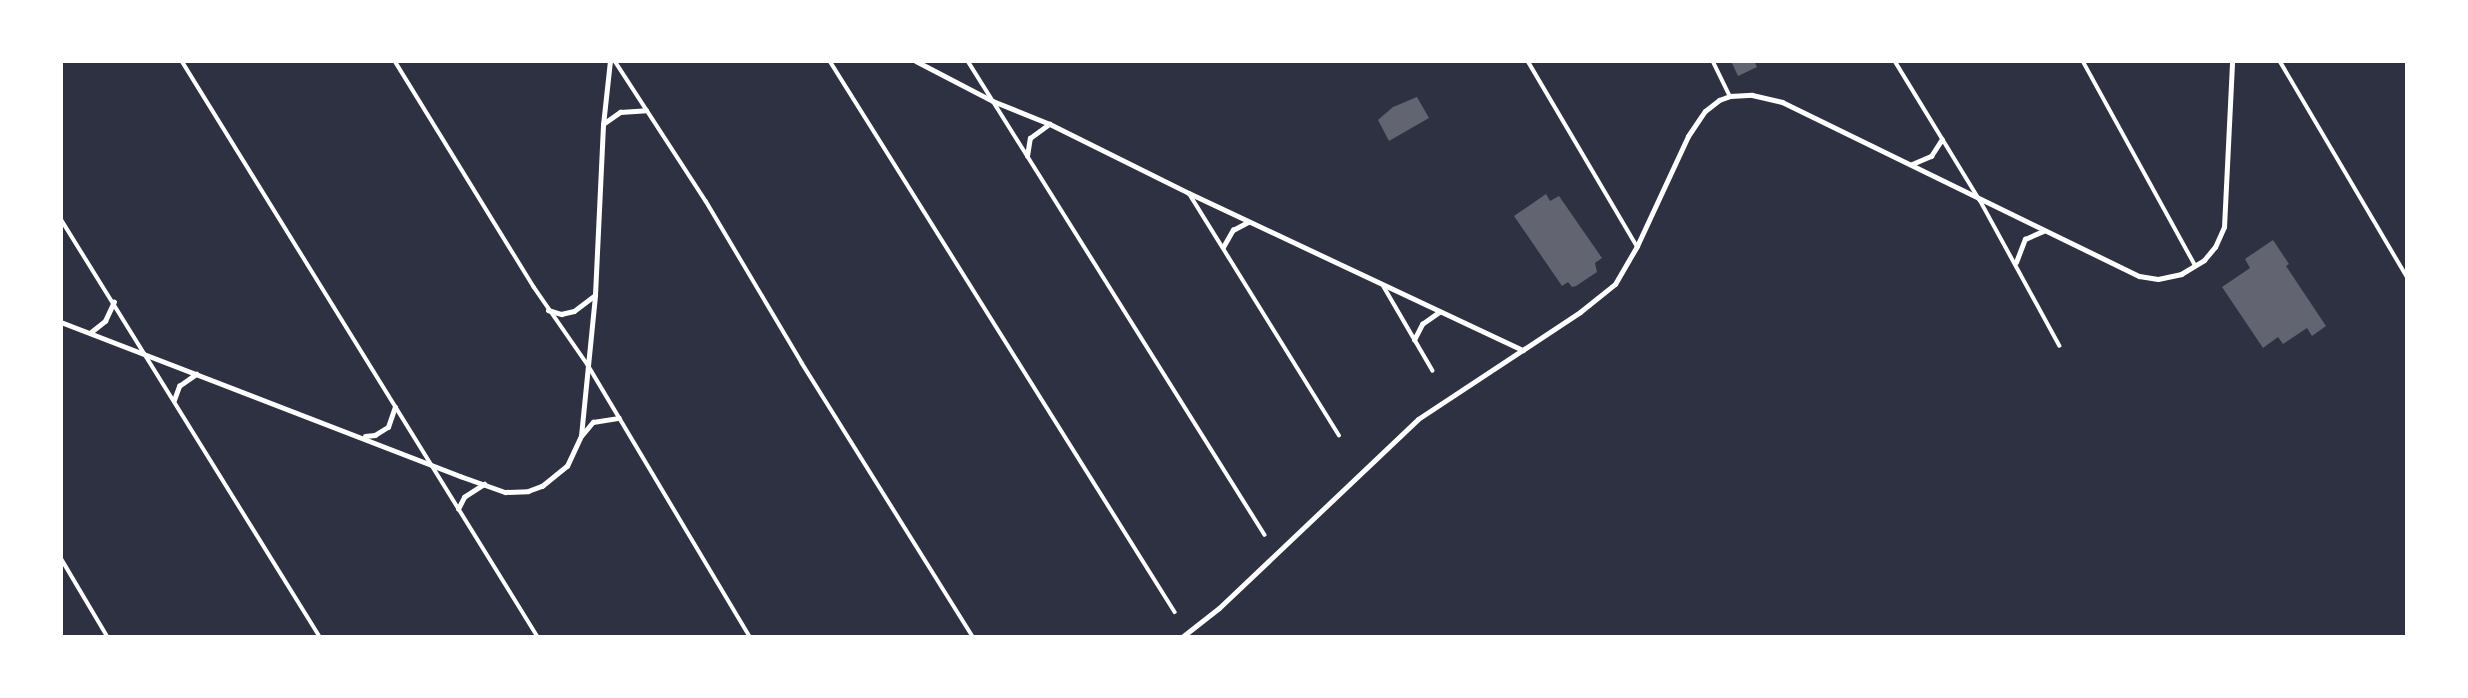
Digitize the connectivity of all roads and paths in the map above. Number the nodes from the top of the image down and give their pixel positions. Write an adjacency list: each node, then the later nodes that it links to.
1 (182, 61): 46 (street)
2 (395, 61): 34 (street)
3 (612, 61): 15 (street); 17 (street)
4 (968, 61): 14 (street)
5 (1528, 61): 26 (street)
6 (1713, 61): 13 (street)
7 (1895, 61): 18 (street)
8 (2083, 61): 29 (street)
9 (2280, 61): 30 (street)
10 (831, 62): 56 (street)
11 (920, 62): 14 (street)
12 (2233, 64): 29 (main road)
13 (1730, 96): 20 (main road); 26 (main road)
14 (993, 100): 16 (street); 19 (street)
15 (646, 110): 17 (street); 61 (street)
16 (1050, 124): 19 (street); 21 (street)
17 (603, 125): 32 (street)
18 (1942, 139): 20 (main road); 22 (street)
19 (1027, 156): 54 (street)
20 (1912, 164): 22 (main road)
21 (1189, 193): 24 (street); 27 (street)
22 (1980, 200): 25 (main road); 28 (street)
23 (61, 219): 33 (street)
24 (1249, 221): 27 (street); 31 (street)
25 (2043, 231): 28 (main road); 29 (main road)
26 (1637, 246): 40 (main road)
27 (1223, 247): 48 (street)
28 (2015, 262): 39 (street)
29 (2195, 266)
30 (2407, 277)
31 (1383, 285): 35 (street); 38 (street)
32 (595, 295): 34 (street); 42 (street)
33 (114, 302): 37 (street); 41 (street)
34 (548, 310): 42 (street)
35 (1439, 312): 38 (street); 40 (street)
36 (61, 322): 37 (street)
37 (90, 332): 41 (street)
38 (1414, 340): 43 (street)
39 (2060, 346)
40 (1524, 350): 62 (main road)
41 (146, 355): 44 (street); 45 (street)
42 (588, 365): 47 (street); 50 (street)
43 (1433, 371)
44 (196, 374): 45 (street); 49 (street)
45 (174, 400): 58 (street)
46 (395, 407): 49 (street); 51 (street)
47 (619, 418): 50 (street); 60 (street)
48 (1339, 435)
49 (360, 436): 51 (street)
50 (581, 436): 52 (street)
51 (428, 463): 52 (street); 53 (street)
52 (484, 483): 53 (street)
53 (458, 509): 59 (street)
54 (1265, 535)
55 (61, 558): 57 (street)
56 (1175, 612)
57 (108, 637)
58 (320, 637)
59 (538, 637)
60 (750, 637)
61 (973, 637)
62 (1182, 637)

